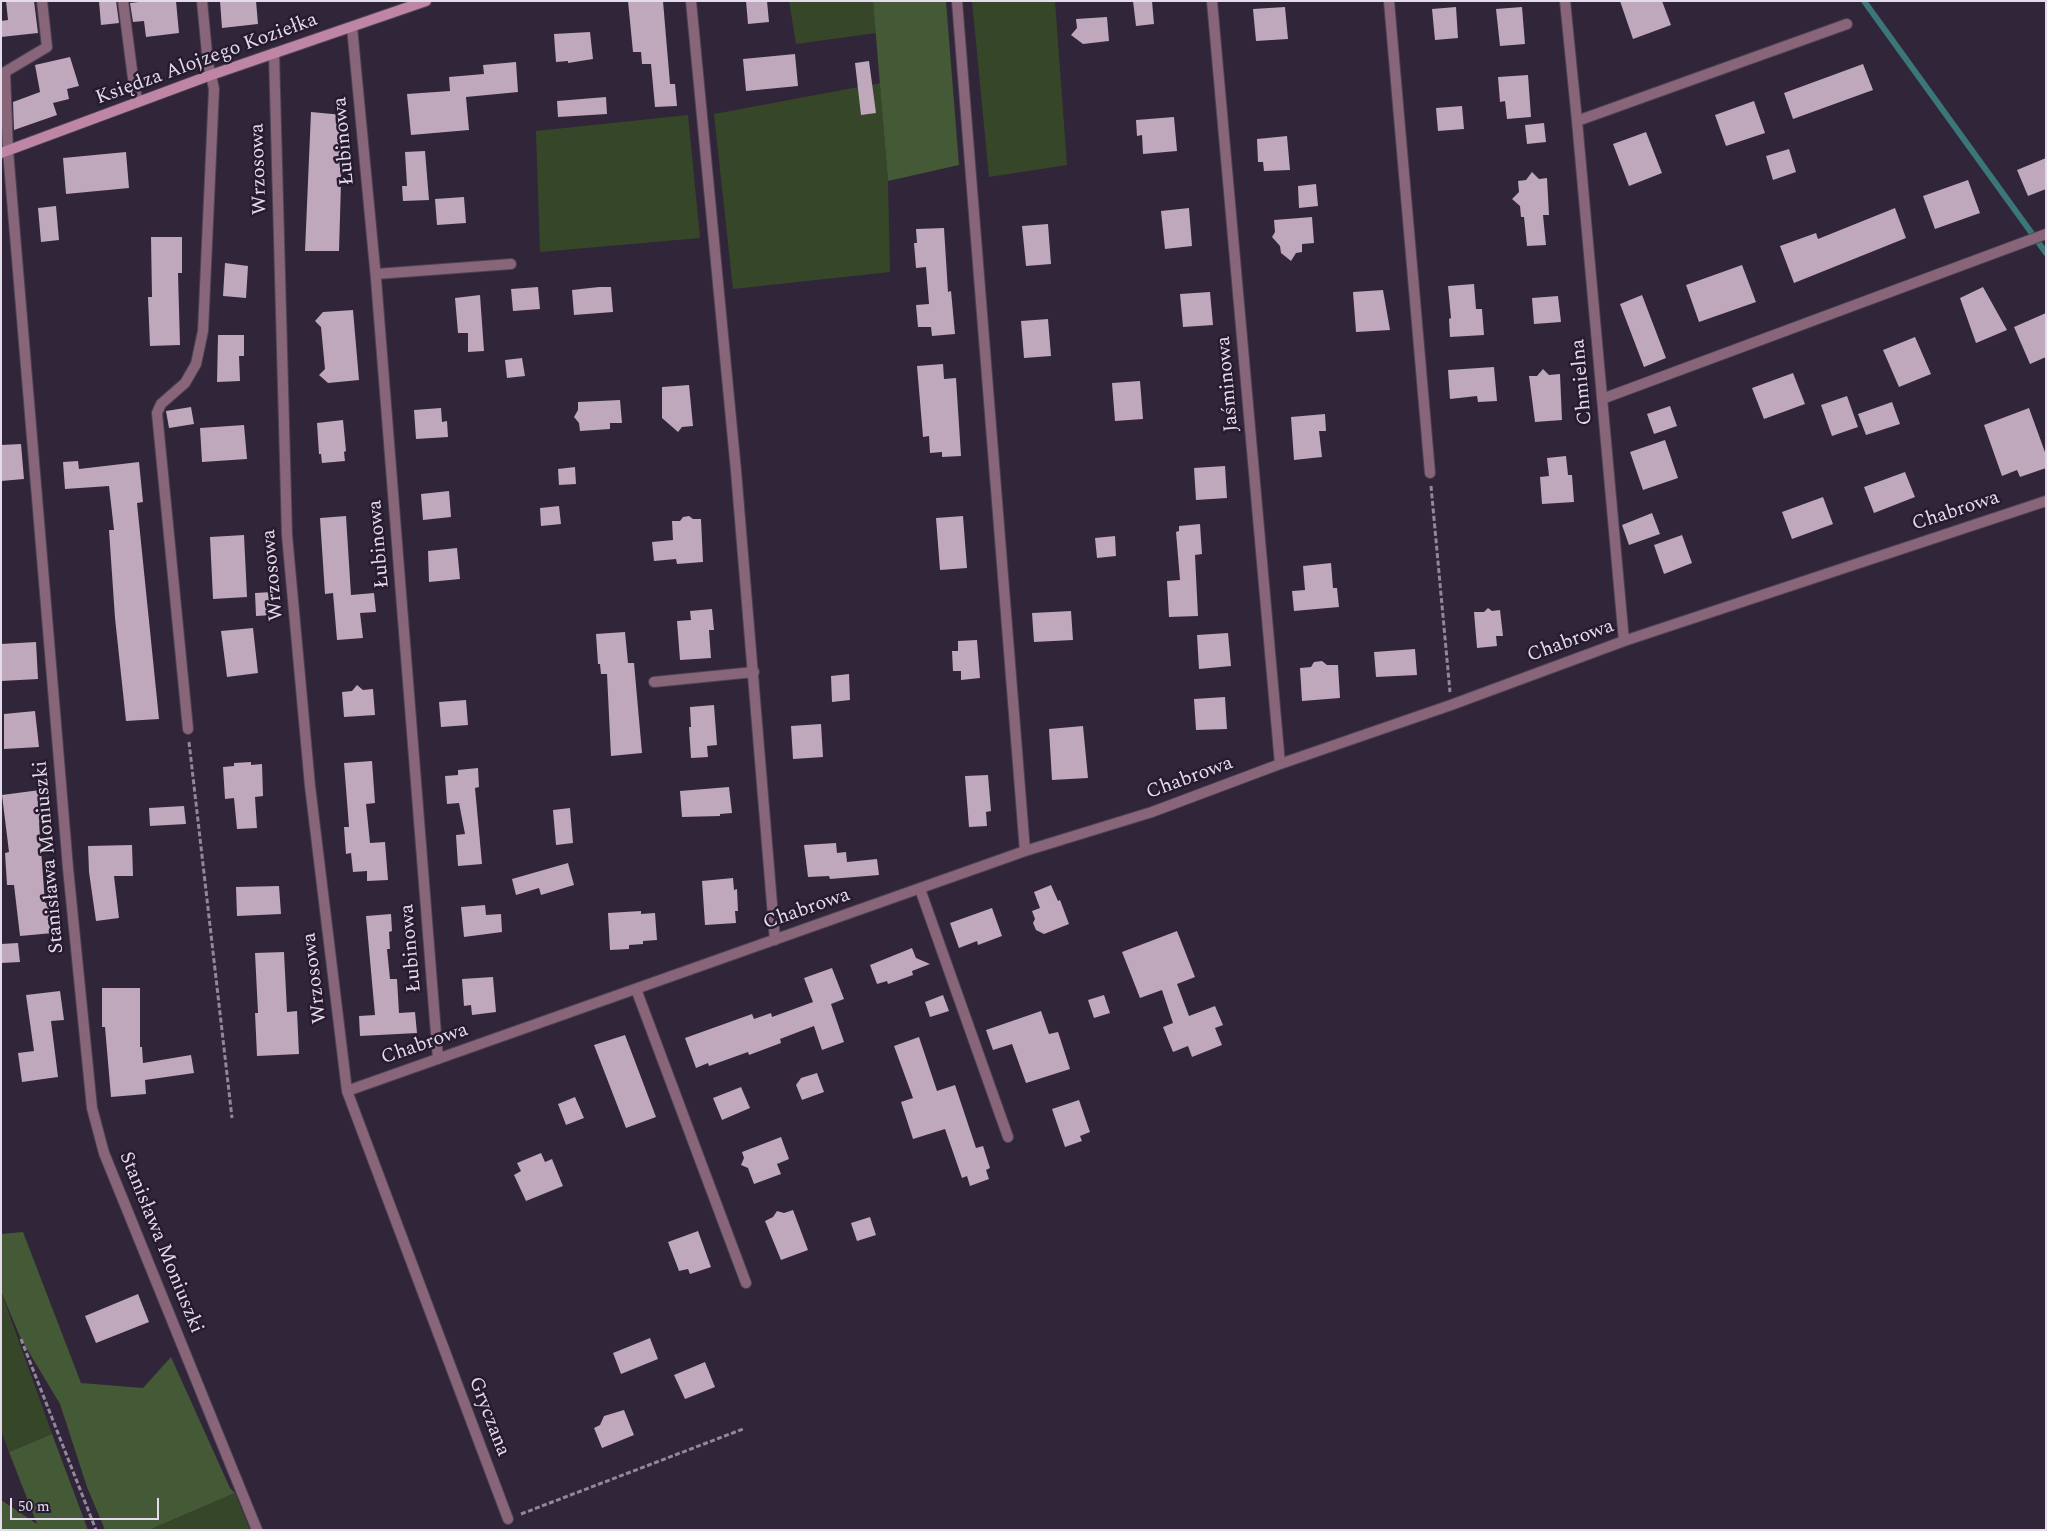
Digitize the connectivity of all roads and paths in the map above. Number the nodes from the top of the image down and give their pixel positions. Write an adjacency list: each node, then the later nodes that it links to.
1 (42, 1): 16 (street, Stanisława Moniuszki)
2 (123, 1): 14 (street)
3 (202, 1): 13 (street)
4 (426, 1): 11 (street, Księdza Alojzego Koziełka)
5 (691, 1): 24 (street)
6 (957, 1): 29 (street)
7 (1212, 1): 28 (street, Jaśminowa)
8 (1389, 1): 21 (street)
9 (1564, 1): 15 (street, Chmielna)
10 (1847, 24): 15 (street)
11 (352, 27): 12 (street, Księdza Alojzego Koziełka); 19 (street, Łubinowa)
12 (274, 53): 13 (street, Księdza Alojzego Koziełka); 34 (street, Wrzosowa)
13 (211, 75): 14 (street, Księdza Alojzego Koziełka); 27 (street)
14 (138, 102): 16 (street, Księdza Alojzego Koziełka)
15 (1577, 121): 20 (street, Chmielna)
16 (5, 152): 42 (street, Stanisława Moniuszki)
17 (2046, 234): 20 (street)
18 (511, 264): 19 (street)
19 (376, 274): 33 (street, Łubinowa)
20 (1602, 399): 23 (street, Chmielna)
21 (1430, 473): 26 (path)
22 (2046, 501): 23 (street, Chabrowa)
23 (1624, 641): 26 (street, Chabrowa)
24 (754, 672): 25 (street); 31 (street)
25 (654, 682)
26 (1451, 705): 28 (street, Chabrowa)
27 (188, 728): 35 (path)
28 (1280, 764): 29 (street, Chabrowa)
29 (1025, 851): 30 (street, Chabrowa)
30 (920, 888): 31 (street, Chabrowa); 36 (street)
31 (775, 940): 32 (street, Chabrowa)
32 (636, 989): 33 (street, Chabrowa); 37 (street)
33 (438, 1059): 34 (street, Chabrowa)
34 (347, 1091): 40 (street, Gryczana)
35 (232, 1118)
36 (1008, 1137)
37 (746, 1282)
38 (21, 1339): 41 (path)
39 (743, 1429): 40 (path)
40 (508, 1519)
41 (96, 1530)
42 (257, 1530)

